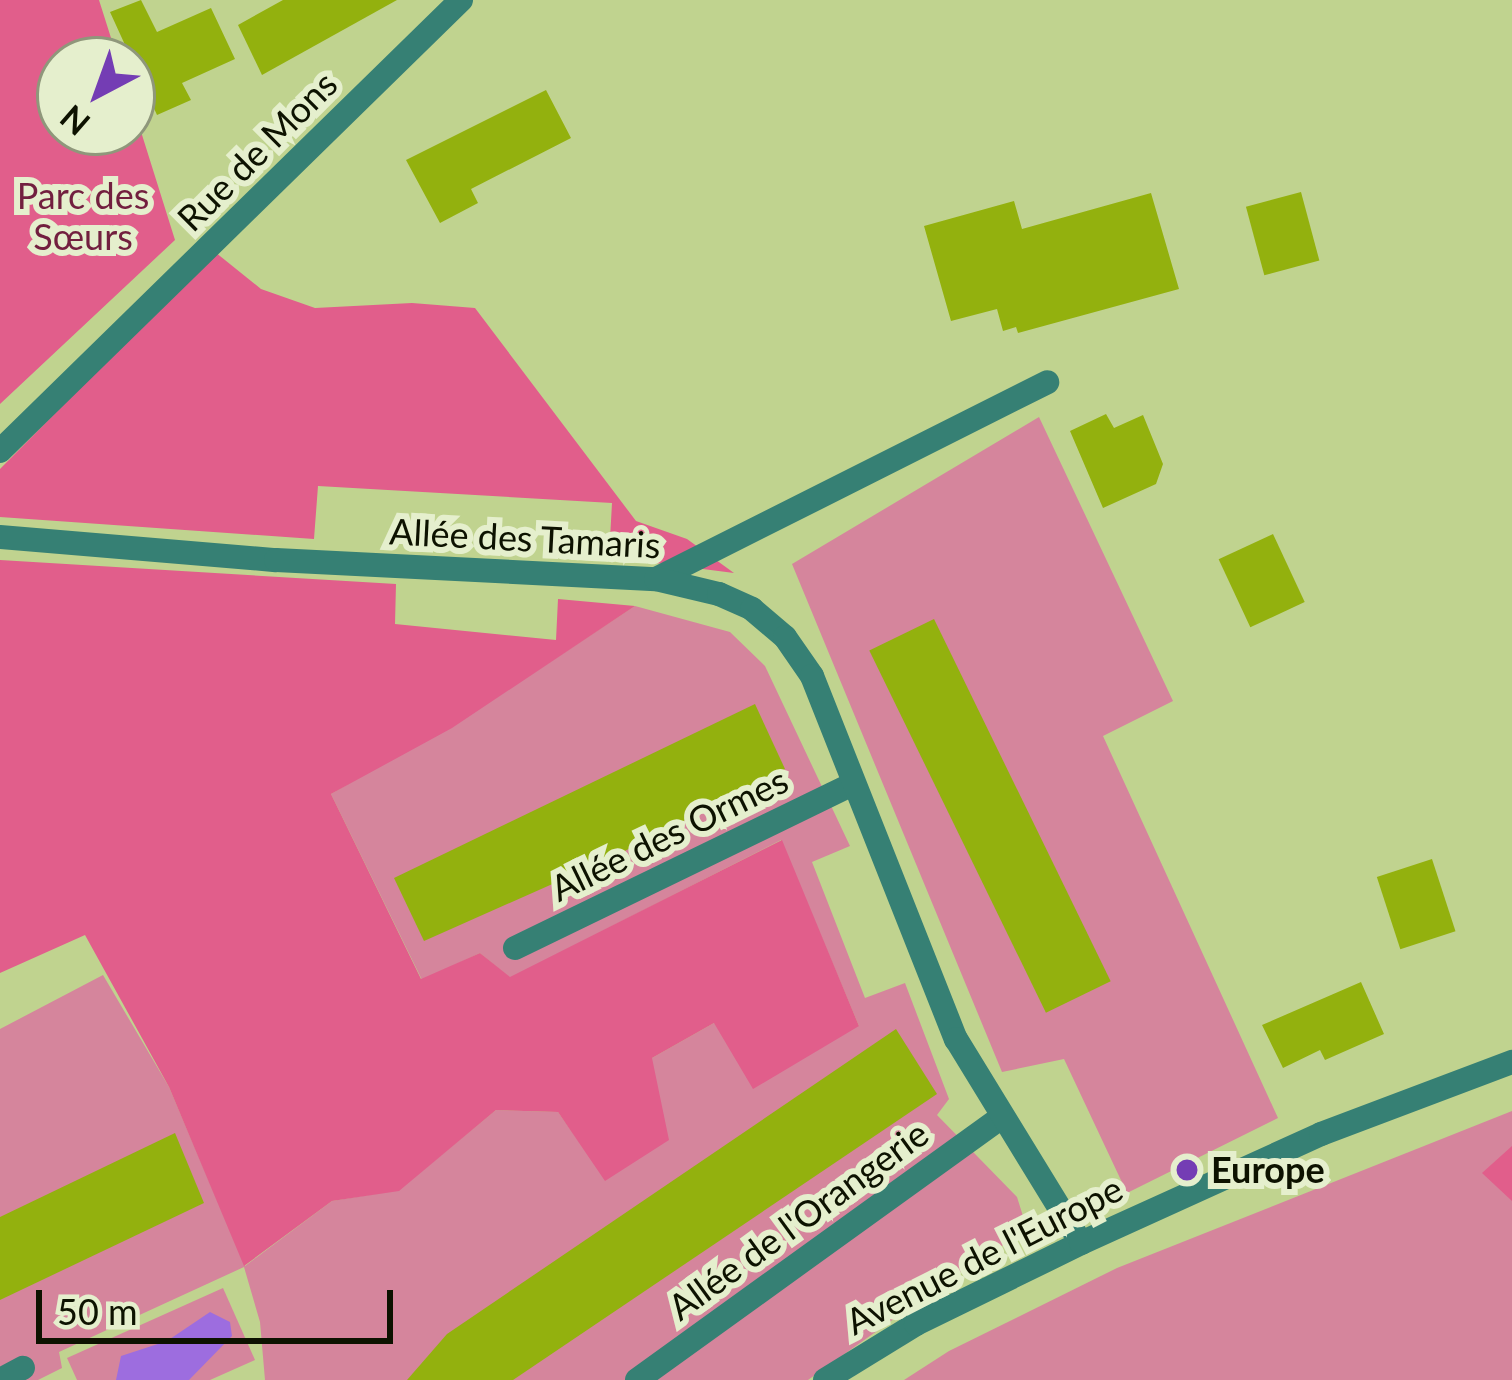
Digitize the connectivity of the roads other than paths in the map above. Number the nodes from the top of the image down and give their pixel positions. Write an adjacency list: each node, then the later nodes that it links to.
1 (461, 0): 3 (street, Rue de Mons)
2 (1047, 382): 5 (street)
3 (0, 451)
4 (0, 537): 5 (street, Allée des Tamaris)
5 (656, 579): 6 (street, Allée des Tamaris)
6 (853, 784): 7 (street, Allée des Ormes); 9 (street, Allée des Tamaris)
7 (515, 948)
8 (1512, 1062): 10 (street, Avenue de l'Europe)
9 (1000, 1118): 10 (street, Allée des Tamaris); 11 (street, Allée de l'Orangerie)
10 (1081, 1243): 12 (street, Avenue de l'Europe)
11 (637, 1380)
12 (825, 1380)

